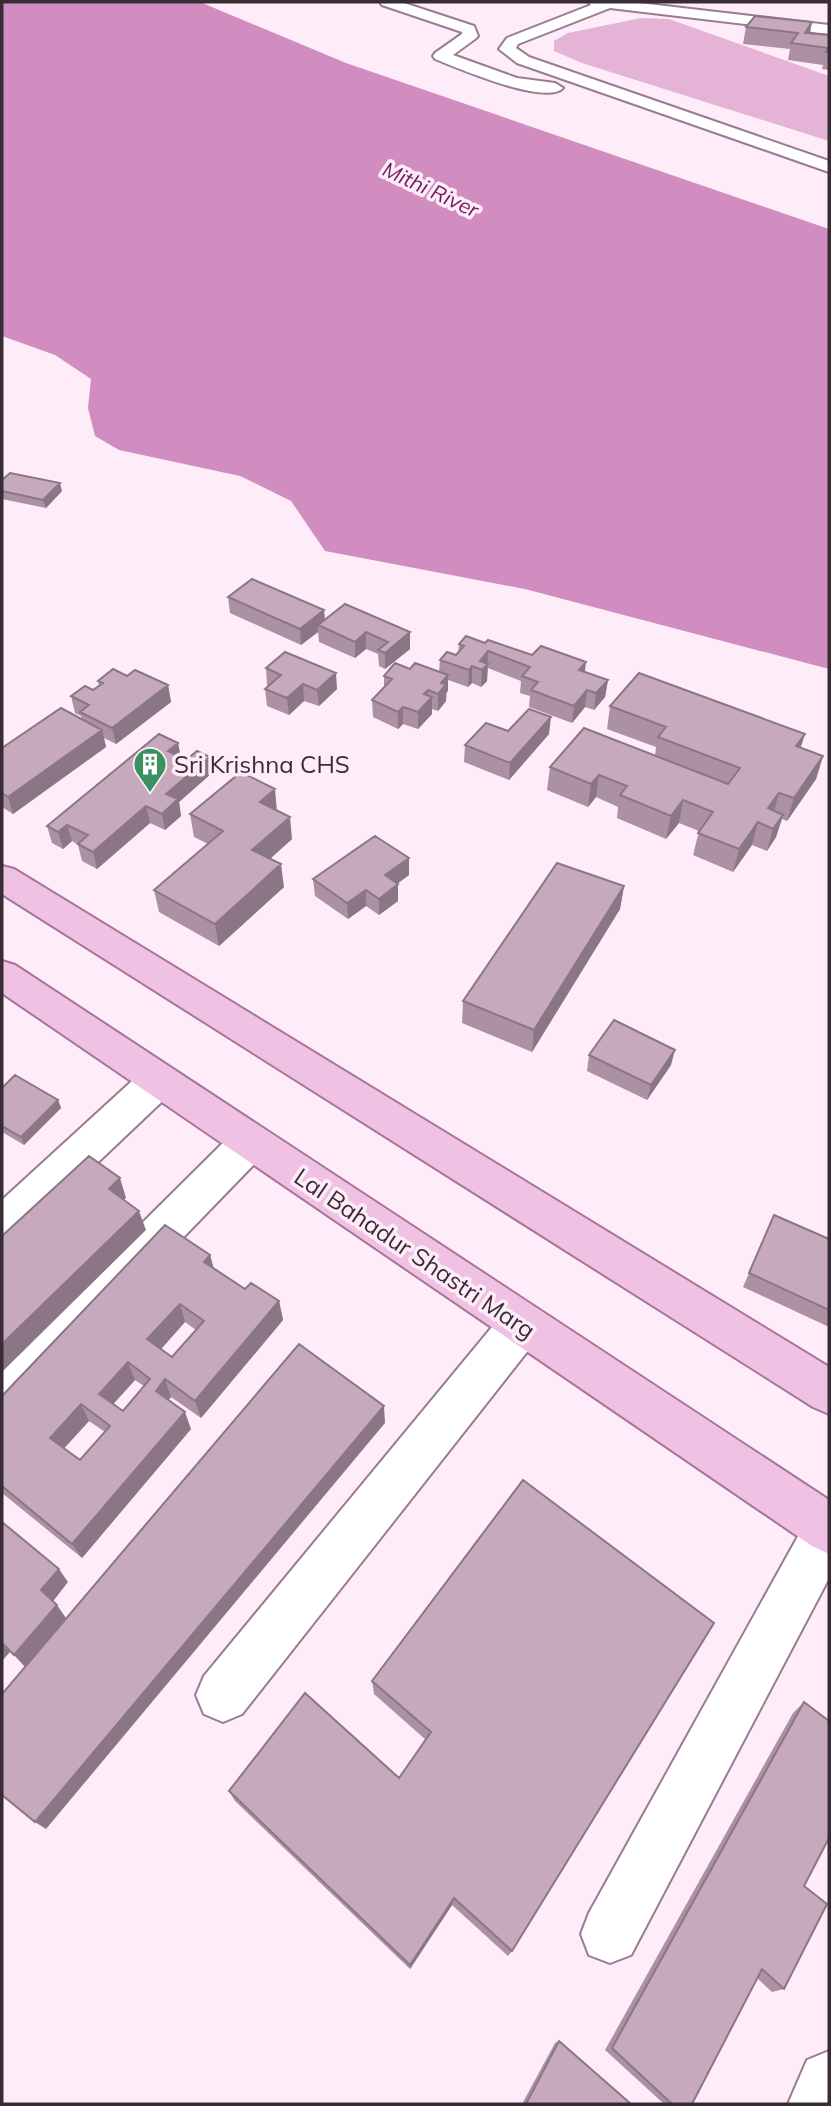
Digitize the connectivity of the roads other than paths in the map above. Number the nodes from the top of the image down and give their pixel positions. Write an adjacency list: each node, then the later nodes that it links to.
1 (387, 2): 4 (street)
2 (602, 3): 3 (street); 4 (street)
3 (829, 29)
4 (584, 81): 5 (street)
5 (829, 167)
6 (2, 878): 12 (main road)
7 (2, 975): 8 (main road, Lal Bahadur Shastri Marg)
8 (158, 1081): 9 (main road, Lal Bahadur Shastri Marg); 10 (street)
9 (250, 1142): 11 (main road, Lal Bahadur Shastri Marg); 13 (street)
10 (2, 1226)
11 (522, 1324): 14 (main road, Lal Bahadur Shastri Marg); 15 (street)
12 (829, 1392)
13 (2, 1393)
14 (829, 1528): 16 (street)
15 (223, 1695)
16 (610, 1934)

